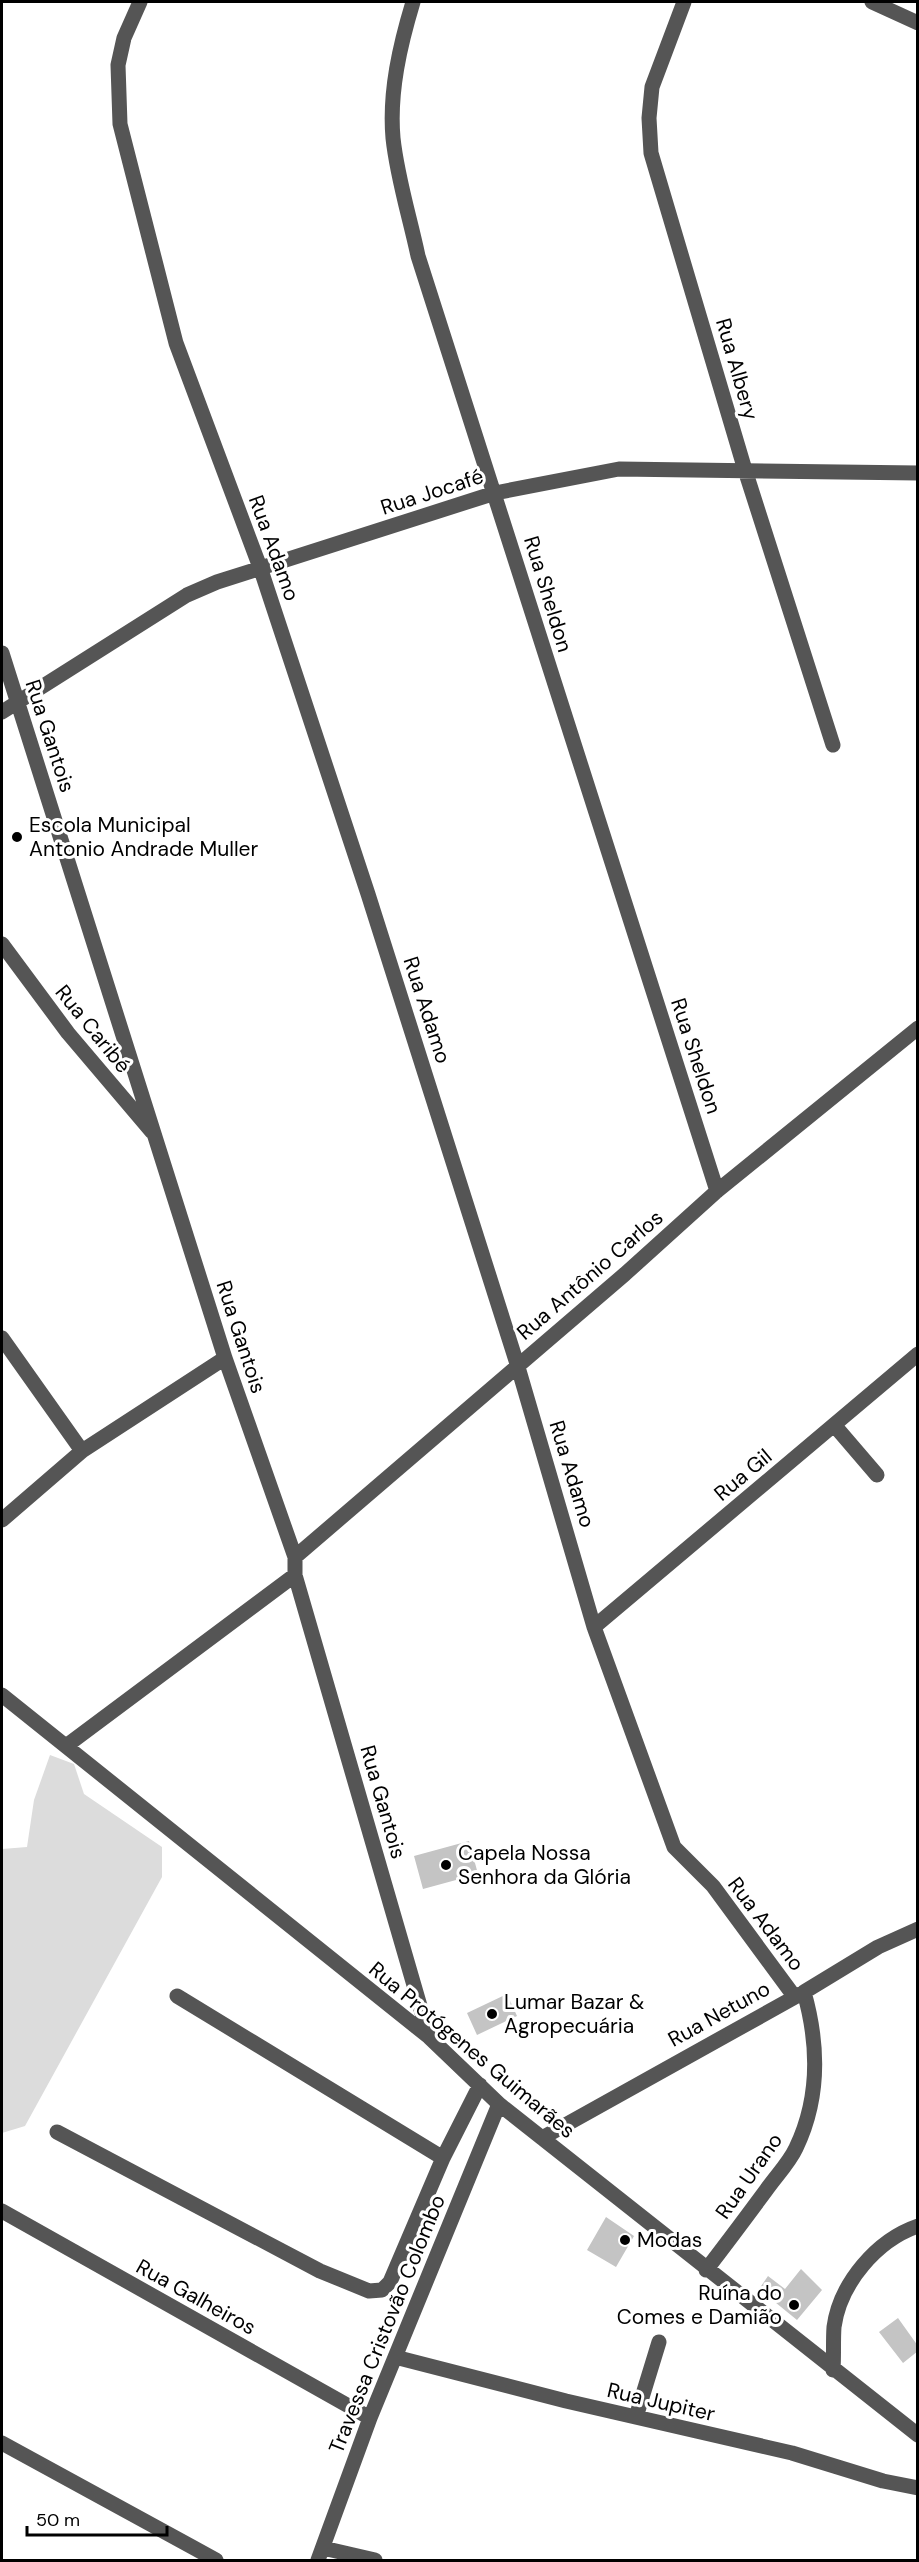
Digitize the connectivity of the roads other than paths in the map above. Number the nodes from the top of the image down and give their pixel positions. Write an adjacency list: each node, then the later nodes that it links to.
1 (140, 2): 9 (street, Rua Adamo)
2 (413, 2): 8 (street, Rua Sheldon)
3 (684, 2): 6 (street, Rua Albery)
4 (872, 2): 5 (street)
5 (918, 23)
6 (745, 470): 7 (street, Rua Jocafé); 8 (street, Rua Jocafé); 13 (street, Rua Albery)
7 (918, 472)
8 (495, 493): 9 (street, Rua Jocafé); 17 (street, Rua Sheldon)
9 (261, 570): 11 (street, Rua Jocafé); 21 (street, Rua Adamo)
10 (2, 652): 11 (street, Rua Gantois)
11 (17, 701): 12 (street, Rua Jocafé); 16 (street, Rua Gantois)
12 (2, 712)
13 (833, 745)
14 (2, 944): 16 (street, Rua Caribé)
15 (918, 1028): 17 (street, Rua Antônio Carlos)
16 (156, 1137): 20 (street, Rua Gantois)
17 (717, 1191): 21 (street, Rua Antônio Carlos)
18 (2, 1338): 23 (street)
19 (918, 1354): 22 (street, Rua Gil)
20 (225, 1358): 23 (street); 26 (street, Rua Gantois)
21 (518, 1367): 26 (street, Rua Antônio Carlos); 28 (street, Rua Adamo)
22 (835, 1426): 24 (street); 28 (street, Rua Gil)
23 (82, 1450): 25 (street)
24 (877, 1475)
25 (2, 1520)
26 (294, 1557): 27 (street, Rua Gantois)
27 (295, 1575): 30 (street); 34 (street, Rua Gantois)
28 (594, 1627): 32 (street, Rua Adamo)
29 (2, 1695): 30 (street, Rua Protógenes Guimarães)
30 (66, 1746): 34 (street, Rua Protógenes Guimarães)
31 (918, 1929): 32 (street, Rua Netuno)
32 (799, 1994): 38 (street, Rua Netuno); 42 (street, Rua Urano)
33 (177, 1996): 39 (street)
34 (429, 2037): 35 (street, Rua Protógenes Guimarães)
35 (480, 2085): 36 (street, Rua Protógenes Guimarães); 39 (street)
36 (499, 2104): 38 (street, Rua Protógenes Guimarães); 44 (street, Travessa Cristovão Colombo)
37 (57, 2132): 39 (street)
38 (542, 2138): 42 (street, Rua Protógenes Guimarães)
39 (443, 2158)
40 (2, 2211): 46 (street, Rua Galheiros)
41 (918, 2226): 45 (street)
42 (706, 2270): 45 (street, Rua Protógenes Guimarães)
43 (659, 2342): 47 (street)
44 (395, 2357): 46 (street, Travessa Cristovão Colombo); 47 (street, Rua Jupiter)
45 (833, 2370): 48 (street, Rua Protógenes Guimarães)
46 (370, 2418): 51 (street, Travessa Cristovão Colombo)
47 (636, 2418): 50 (street, Rua Jupiter)
48 (918, 2436)
49 (2, 2443): 52 (street)
50 (918, 2488)
51 (321, 2554): 53 (street)
52 (216, 2560)
53 (375, 2560)

